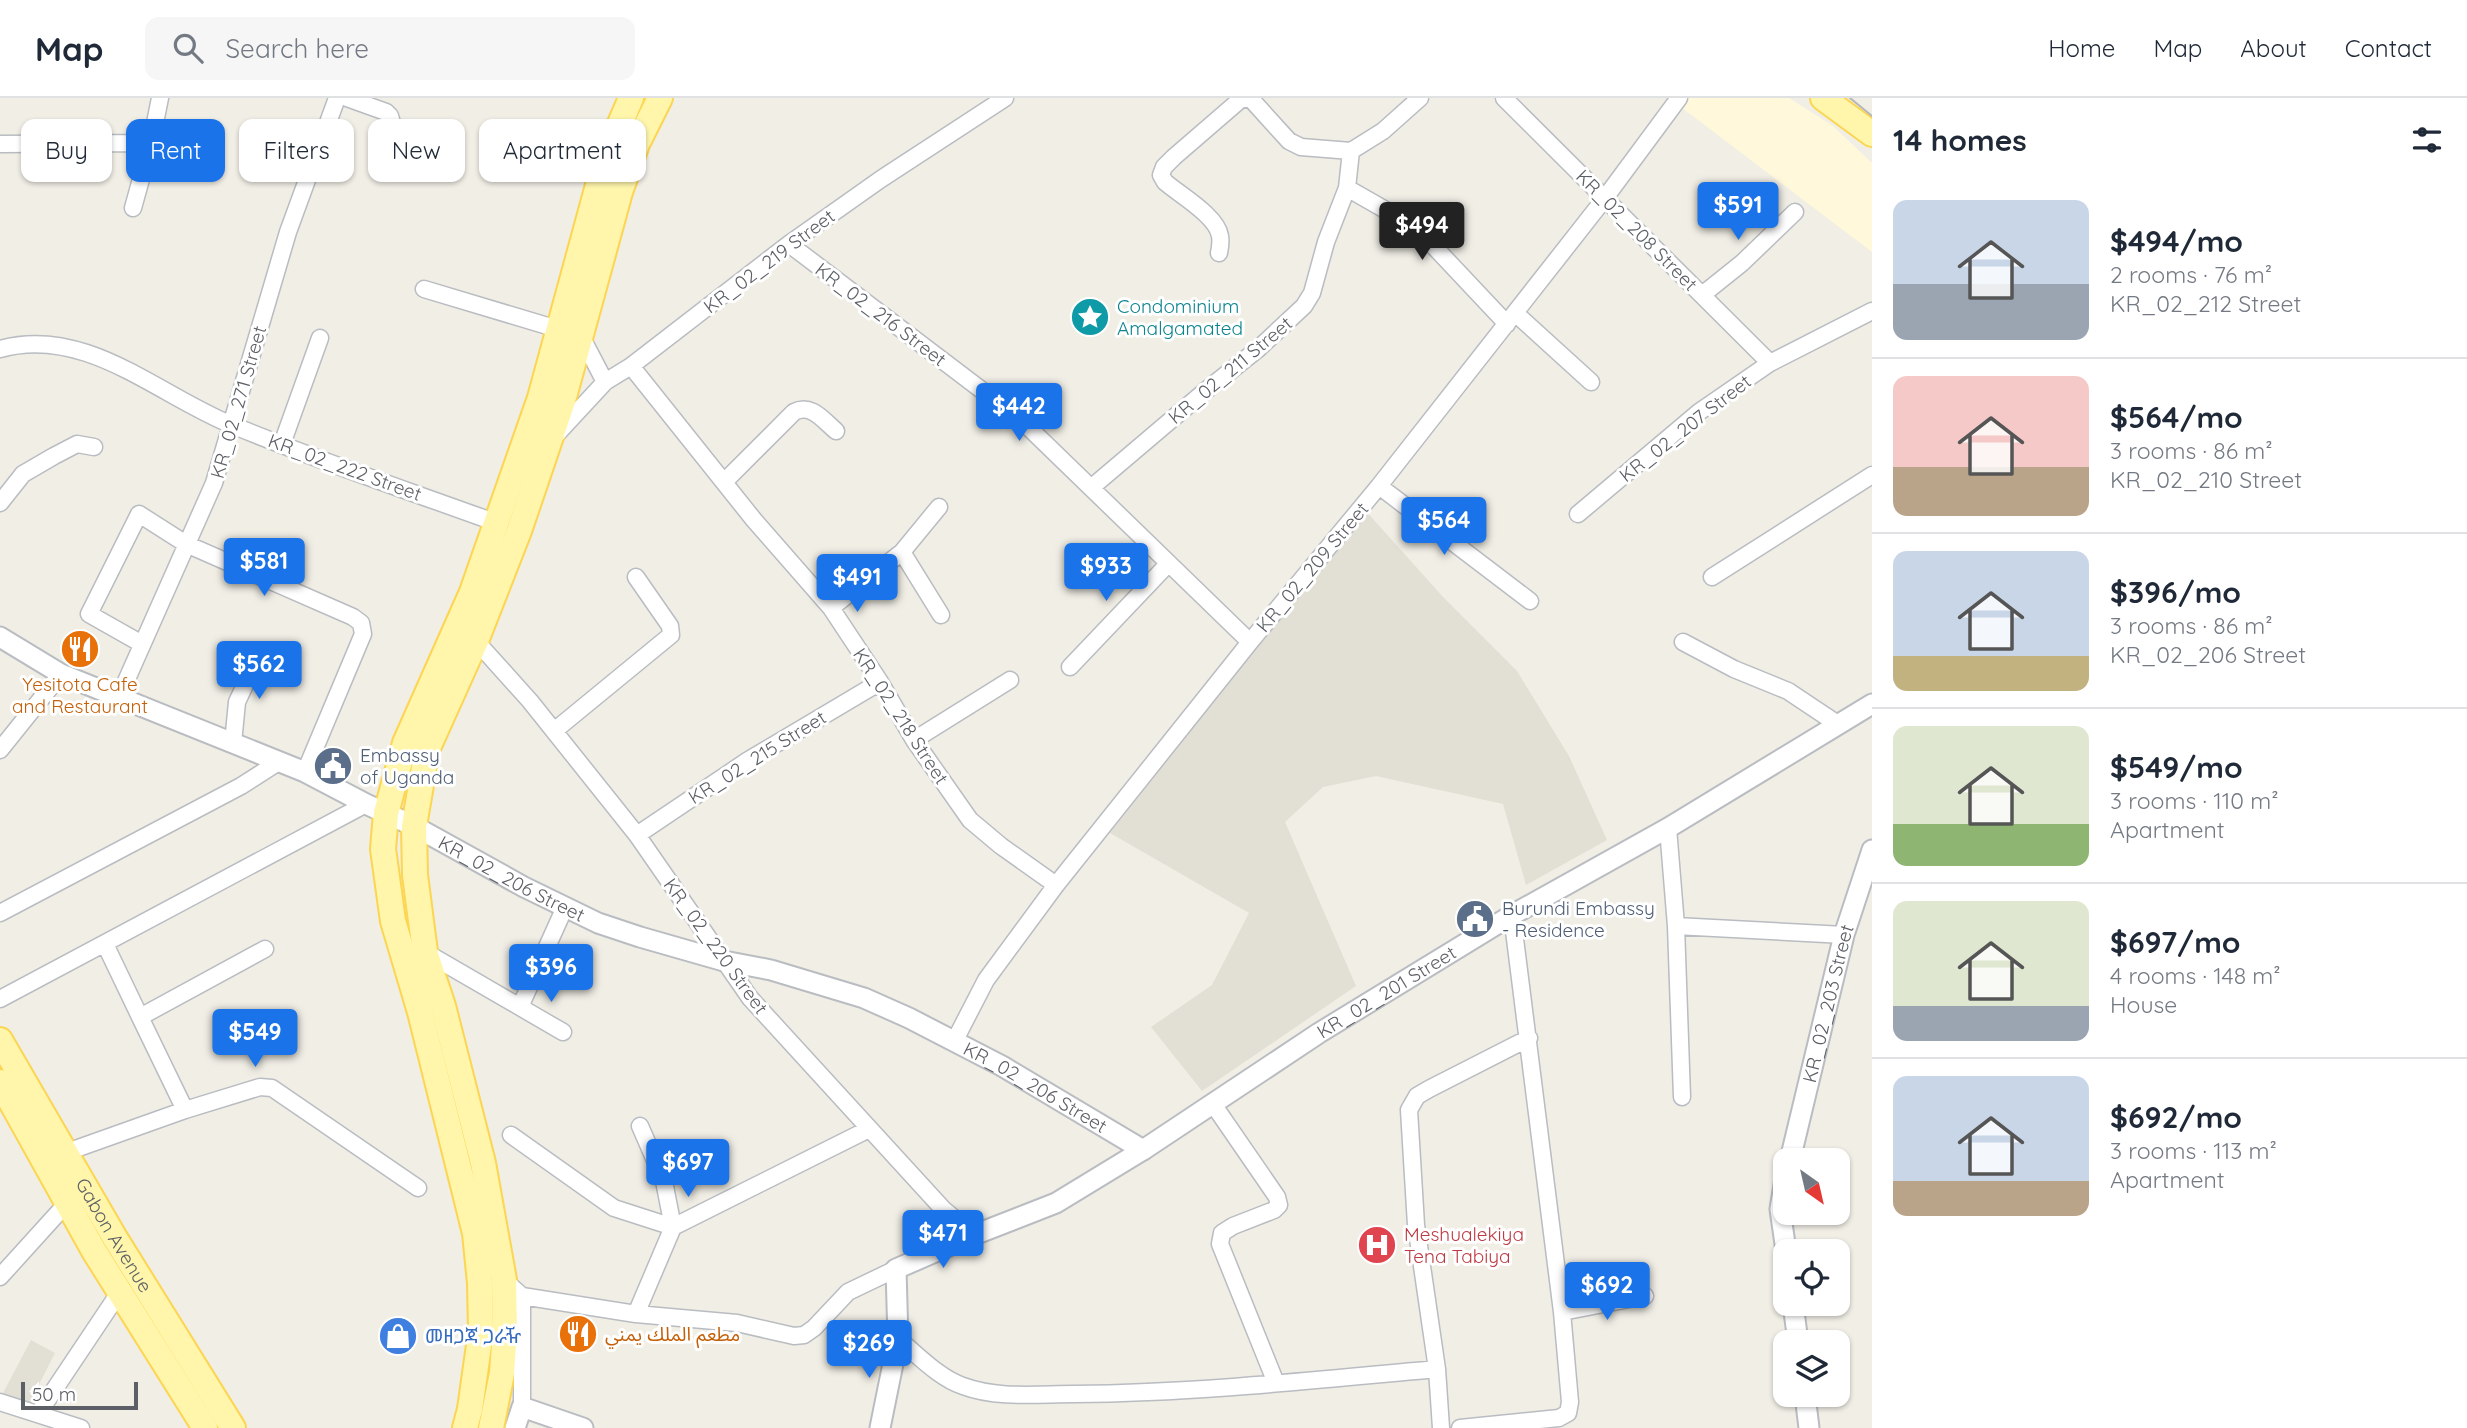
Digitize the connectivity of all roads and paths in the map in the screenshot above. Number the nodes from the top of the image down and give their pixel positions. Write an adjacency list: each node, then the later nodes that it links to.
1 (160, 98): 11 (street)
2 (337, 98): 35 (street, KR_02_271 Street)
3 (347, 98): 12 (street)
4 (631, 98): 28 (main road)
5 (660, 98): 28 (main road)
6 (1005, 98): 22 (street, KR_02_219 Street)
7 (1420, 98): 16 (street)
8 (1504, 98): 19 (street, KR_02_208 Street)
9 (1679, 98): 19 (street, KR_02_209 Street)
10 (1823, 98): 13 (main road)
11 (156, 119)
12 (391, 119)
13 (1872, 134)
14 (126, 143): 15 (street)
15 (0, 144)
16 (1351, 151): 18 (street, KR_02_211 Street); 23 (street)
17 (140, 182): 20 (street)
18 (1347, 188): 27 (street); 43 (street, KR_02_211 Street)
19 (1605, 198): 25 (street, KR_02_208 Street); 27 (street, KR_02_209 Street)
20 (132, 208)
21 (1795, 212): 25 (street)
22 (789, 244): 32 (street, KR_02_219 Street); 43 (street, KR_02_216 Street)
23 (1219, 253)
24 (425, 289): 28 (street)
25 (1702, 295): 31 (street, KR_02_208 Street)
26 (1872, 311): 31 (street, KR_02_207 Street)
27 (1511, 318): 34 (street); 42 (street, KR_02_209 Street)
28 (570, 333): 33 (street); 38 (main road); 47 (main road)
29 (320, 338): 37 (street)
30 (0, 349): 35 (street, KR_02_222 Street)
31 (1770, 363): 46 (street, KR_02_207 Street)
32 (631, 366): 33 (street, KR_02_219 Street); 41 (street, KR_02_218 Street)
33 (605, 382): 38 (street, KR_02_219 Street)
34 (1591, 382)
35 (230, 425): 37 (street, KR_02_222 Street); 48 (street, KR_02_271 Street)
36 (836, 431): 41 (street)
37 (282, 444): 47 (street, KR_02_222 Street)
38 (548, 444): 57 (main road)
39 (94, 447): 44 (street)
40 (1872, 475): 52 (street)
41 (724, 482): 54 (street, KR_02_218 Street)
42 (1379, 486): 53 (street); 58 (street, KR_02_209 Street)
43 (1093, 487): 50 (street, KR_02_216 Street)
44 (0, 503)
45 (939, 507): 49 (street)
46 (1578, 514)
47 (497, 523): 75 (main road)
48 (186, 544): 60 (street, KR_02_271 Street); 60 (street); 74 (street)
49 (902, 552): 54 (street); 55 (street)
50 (1168, 564): 58 (street, KR_02_216 Street); 62 (street)
51 (636, 577): 69 (street)
52 (1712, 577)
53 (1531, 601)
54 (831, 608): 65 (street, KR_02_218 Street)
55 (941, 615)
56 (0, 636): 63 (street, KR_02_206 Street)
57 (476, 641): 69 (street, KR_02_220 Street); 76 (main road)
58 (1250, 642): 80 (street, KR_02_209 Street)
59 (1683, 642): 68 (street)
60 (142, 644): 66 (street, KR_02_271 Street)
61 (260, 653): 71 (street)
62 (1070, 667)
63 (61, 674): 66 (street, KR_02_206 Street); 72 (street)
64 (1010, 680): 70 (street)
65 (880, 682): 70 (street, KR_02_218 Street); 78 (street, KR_02_215 Street)
66 (118, 697): 71 (street, KR_02_206 Street)
67 (1872, 704): 68 (street, KR_02_201 Street)
68 (1839, 725): 77 (street, KR_02_201 Street)
69 (554, 731): 78 (street, KR_02_220 Street)
70 (914, 740): 80 (street, KR_02_218 Street)
71 (233, 743): 73 (street, KR_02_206 Street)
72 (0, 750)
73 (279, 761): 74 (street, KR_02_206 Street); 82 (street)
74 (305, 772): 75 (street, KR_02_206 Street)
75 (376, 809): 76 (street, KR_02_206 Street); 86 (street); 128 (main road)
76 (414, 826): 81 (street, KR_02_206 Street); 88 (main road)
77 (1668, 828): 83 (street, KR_02_201 Street); 84 (street)
78 (637, 835): 89 (street, KR_02_220 Street)
79 (1871, 856): 85 (street, KR_02_203 Street)
80 (1056, 885): 96 (street, KR_02_209 Street)
81 (565, 907): 89 (street, KR_02_206 Street); 91 (street)
82 (0, 913)
83 (1512, 915): 94 (street); 99 (street, KR_02_201 Street)
84 (1676, 926): 85 (street); 98 (street)
85 (1844, 935): 104 (street, KR_02_203 Street)
86 (105, 944): 90 (street); 92 (street)
87 (265, 950): 92 (street)
88 (425, 952): 91 (street); 113 (main road)
89 (724, 961): 96 (street, KR_02_206 Street); 102 (street, KR_02_220 Street)
90 (0, 999)
91 (520, 1007): 93 (street)
92 (140, 1017): 100 (street)
93 (563, 1032)
94 (1529, 1038): 116 (street); 119 (street)
95 (0, 1040): 106 (main road, Gabon Avenue)
96 (954, 1042): 105 (street, KR_02_206 Street)
97 (0, 1082): 108 (main road, Gabon Avenue)
98 (1682, 1097)
99 (1213, 1104): 105 (street, KR_02_201 Street); 120 (street)
100 (185, 1110): 106 (street); 107 (street)
101 (639, 1126): 109 (street)
102 (869, 1129): 109 (street); 110 (street, KR_02_220 Street)
103 (511, 1135): 109 (street)
104 (1793, 1148)
105 (1143, 1150): 110 (street, KR_02_201 Street)
106 (67, 1152): 127 (main road, Gabon Avenue)
107 (418, 1188)
108 (67, 1203): 112 (street); 114 (main road, Gabon Avenue)
109 (673, 1227): 117 (street)
110 (974, 1235): 111 (street, KR_02_201 Street)
111 (897, 1269): 117 (street); 118 (street)
112 (0, 1277)
113 (513, 1288): 117 (street); 122 (street); 129 (main road)
114 (119, 1293): 124 (street); 126 (main road, Gabon Avenue)
115 (1645, 1296): 116 (street)
116 (1562, 1312): 134 (street)
117 (636, 1314)
118 (898, 1339): 120 (street); 132 (street)
119 (1437, 1369): 120 (street); 133 (street)
120 (1276, 1383)
121 (0, 1402): 124 (street)
122 (522, 1407): 130 (street); 131 (street)
123 (1806, 1407): 135 (street)
124 (38, 1414): 125 (street)
125 (81, 1428)
126 (205, 1428)
127 (233, 1428)
128 (465, 1428)
129 (491, 1428)
130 (514, 1428)
131 (583, 1428)
132 (880, 1428)
133 (1441, 1428)
134 (1460, 1428)
135 (1809, 1428)

